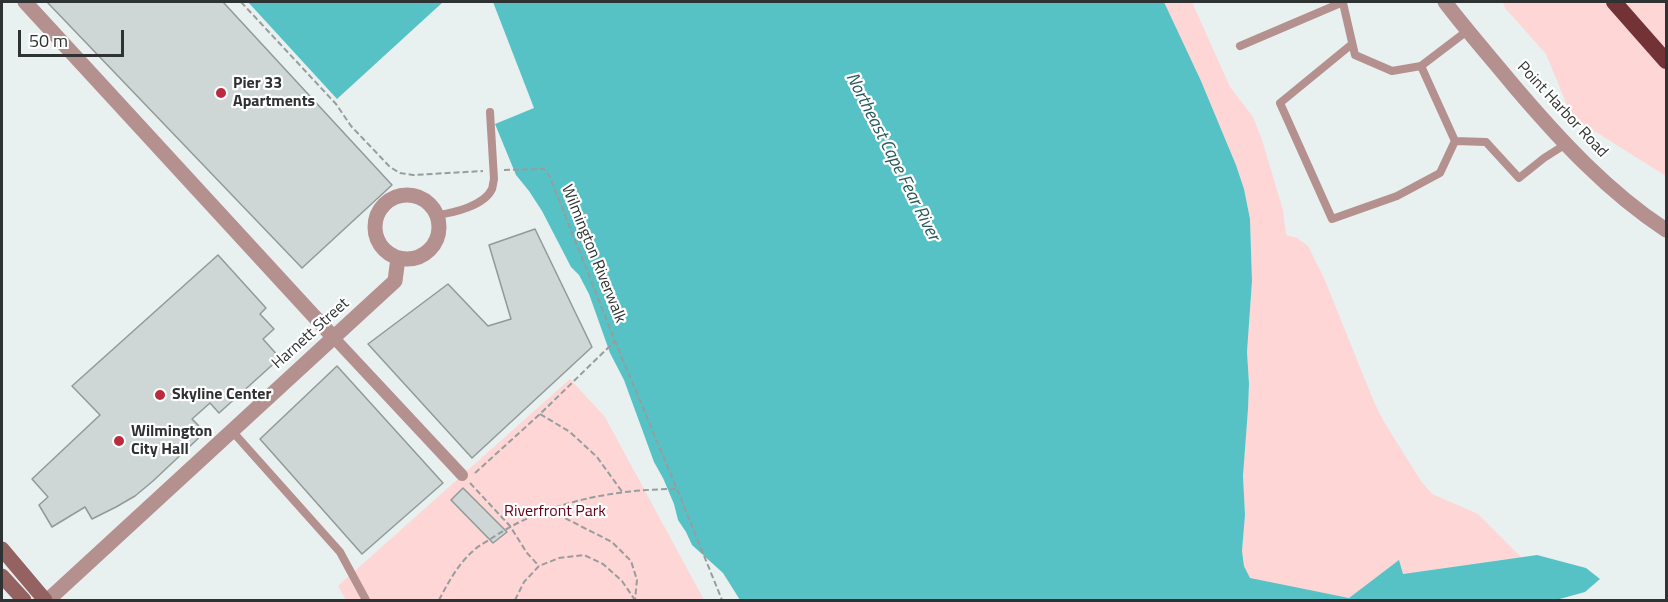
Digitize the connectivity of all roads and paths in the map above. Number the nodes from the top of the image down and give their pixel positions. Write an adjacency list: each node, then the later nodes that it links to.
1 (26, 2): 18 (street)
2 (241, 2): 14 (path, Wilmington Riverwalk)
3 (1343, 2): 7 (lane); 8 (lane)
4 (1445, 2): 6 (street, Point Harbor Road)
5 (1614, 2): 9 (highway)
6 (1467, 31): 10 (lane); 13 (street, Point Harbor Road)
7 (1352, 44): 10 (lane); 12 (lane)
8 (1240, 46)
9 (1666, 61)
10 (1421, 66): 12 (lane)
11 (490, 112): 14 (lane)
12 (1455, 141): 13 (lane)
13 (1566, 144): 16 (street, Point Harbor Road)
14 (493, 170): 15 (lane); 19 (path, Wilmington Riverwalk)
15 (437, 215): 17 (street); 17 (street)
16 (1666, 230)
17 (398, 258): 18 (street, Harnett Street)
18 (333, 338): 21 (street, Harnett Street); 22 (street)
19 (615, 341): 20 (path); 23 (path, Wilmington Riverwalk)
20 (540, 414): 22 (path); 24 (path)
21 (232, 430): 31 (street, Harnett Street); 32 (lane)
22 (464, 478): 26 (path)
23 (677, 489): 24 (path); 35 (path, Wilmington Riverwalk)
24 (623, 493): 25 (path)
25 (549, 510): 26 (path); 28 (path)
26 (510, 526): 28 (path); 33 (path)
27 (2, 549): 31 (main road)
28 (539, 566): 34 (path)
29 (2, 576): 30 (main road)
30 (24, 600)
31 (47, 600)
32 (366, 600)
33 (439, 600)
34 (515, 600)
35 (722, 600)

